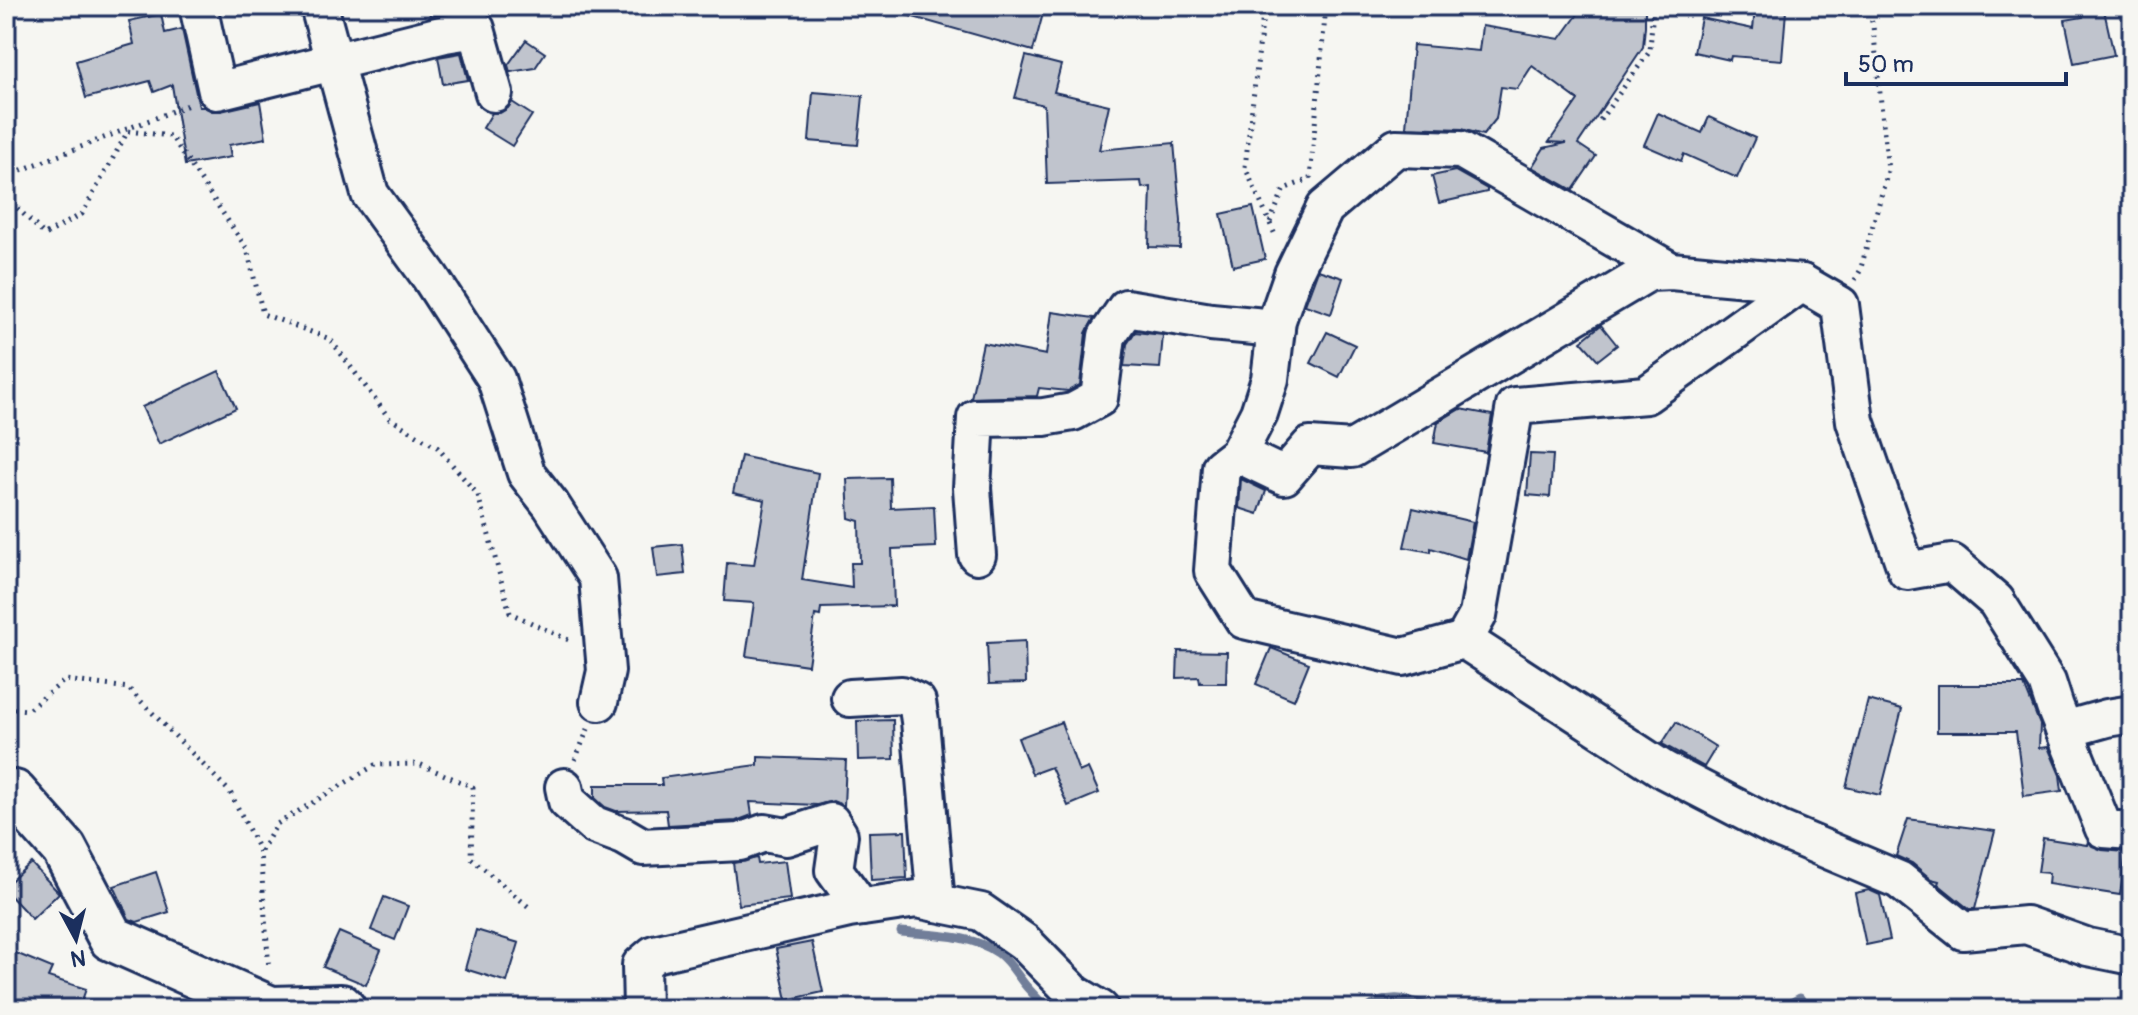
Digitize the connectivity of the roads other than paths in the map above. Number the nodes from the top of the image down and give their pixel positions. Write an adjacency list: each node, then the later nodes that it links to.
1 (198, 6): 3 (street)
2 (319, 6): 3 (street)
3 (334, 63): 4 (street); 12 (street)
4 (494, 93)
5 (1671, 271): 6 (street); 7 (street); 8 (street)
6 (1802, 283): 10 (street); 14 (street)
7 (1276, 328): 8 (street); 9 (street)
8 (1238, 454): 10 (street)
9 (977, 555)
10 (1464, 640): 20 (street)
11 (850, 698): 18 (street)
12 (599, 702)
13 (2132, 714): 14 (street)
14 (2064, 730): 17 (street)
15 (564, 787): 19 (street)
16 (6, 793): 21 (street)
17 (2132, 831)
18 (936, 903): 19 (street); 24 (street)
19 (861, 907): 23 (street)
20 (2132, 956)
21 (271, 999): 22 (street)
22 (343, 1009)
23 (642, 1009)
24 (1100, 1009)

